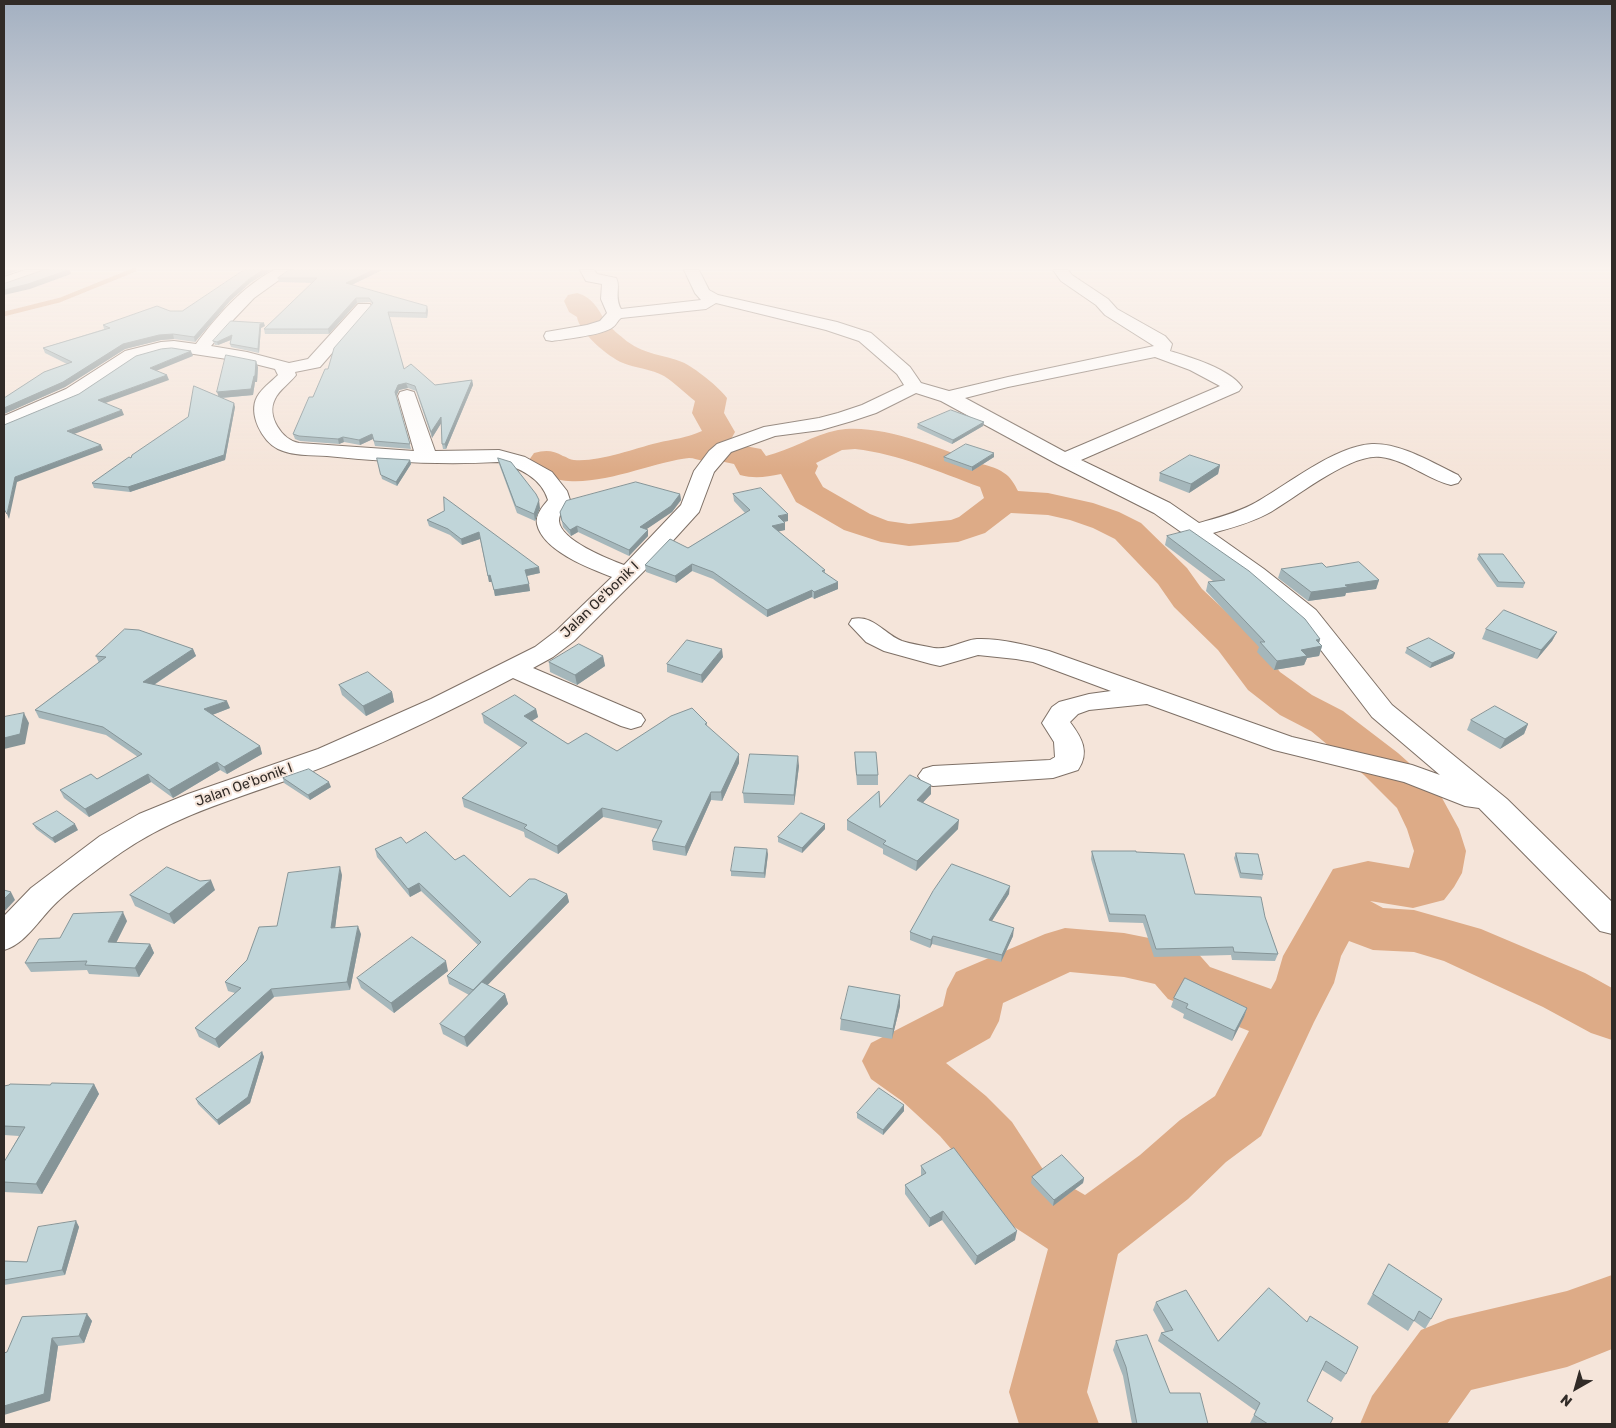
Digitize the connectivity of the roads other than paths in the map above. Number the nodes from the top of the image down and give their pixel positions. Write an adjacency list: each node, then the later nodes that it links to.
1 (210, 337): 5 (street)
2 (338, 337): 7 (street)
3 (864, 337): 8 (street)
4 (1152, 337): 6 (street)
5 (200, 350): 7 (street); 11 (street)
6 (1156, 352): 10 (street); 13 (street)
7 (286, 369): 12 (street)
8 (914, 387): 10 (street); 16 (street, Jalan Oe'bonik I)
9 (407, 396): 12 (street)
10 (948, 397): 13 (street)
11 (4, 423)
12 (426, 456): 16 (street)
13 (1064, 460): 15 (street)
14 (1451, 479): 15 (street)
15 (1196, 531): 22 (street)
16 (626, 574): 18 (street, Jalan Oe'bonik I)
17 (861, 624): 19 (street)
18 (511, 668): 20 (street); 24 (street, Jalan Oe'bonik I)
19 (1150, 695): 21 (street); 22 (street)
20 (631, 720)
21 (933, 776)
22 (1496, 806): 23 (street)
23 (1612, 922)
24 (4, 937)

